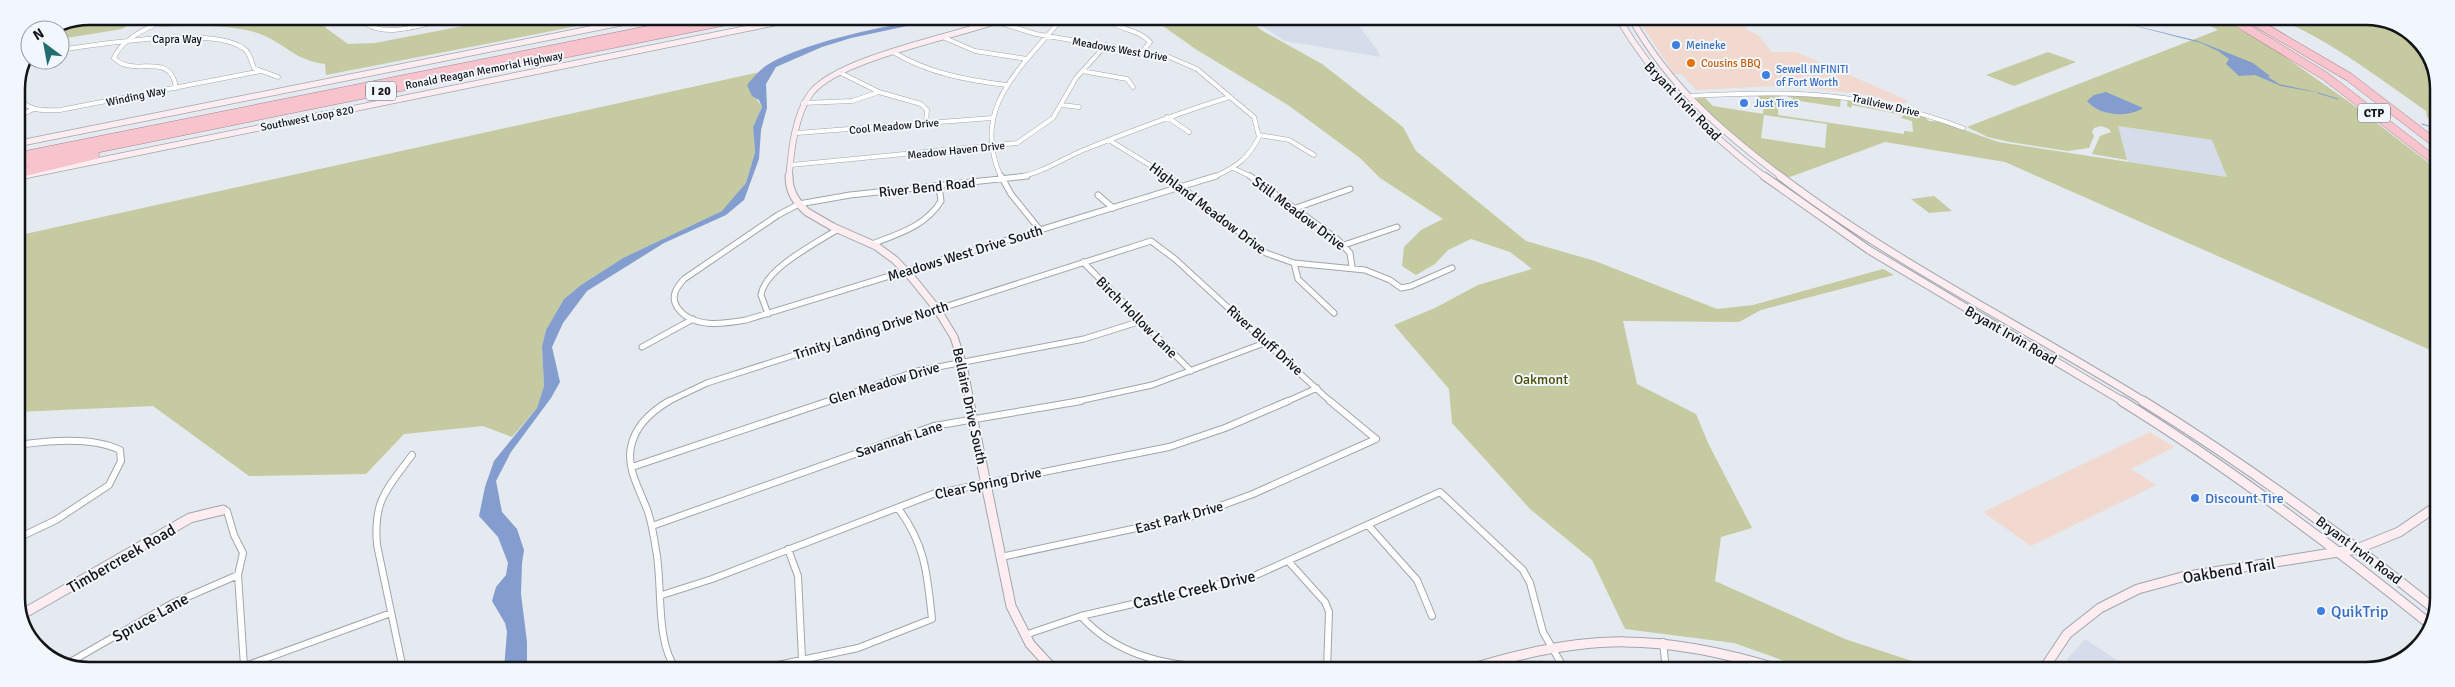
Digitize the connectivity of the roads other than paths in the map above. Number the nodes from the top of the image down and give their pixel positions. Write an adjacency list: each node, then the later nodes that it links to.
1 (156, 25): 22 (street)
2 (363, 25): 3 (street)
3 (412, 25)
4 (610, 25): 63 (street)
5 (671, 25): 57 (highway, Ronald Reagan Memorial Highway / I 20)
6 (707, 25): 41 (highway, Ronald Reagan Memorial Highway / I 20)
7 (762, 25): 73 (street, Southwest Loop 820)
8 (987, 25): 21 (street)
9 (1004, 25): 20 (street, Meadows West Drive)
10 (1055, 25): 20 (street)
11 (1117, 25): 18 (street)
12 (1622, 25): 26 (street, Bryant Irvin Road)
13 (1635, 25): 27 (street, Bryant Irvin Road)
14 (2239, 25): 19 (highway)
15 (2242, 25): 19 (highway, CTP)
16 (2262, 25): 34 (highway, CTP)
17 (2276, 25): 34 (highway)
18 (1122, 26): 25 (street)
19 (2256, 33): 68 (highway, CTP)
20 (1046, 35): 23 (street, Meadows West Drive); 29 (street)
21 (945, 38): 28 (street); 29 (street)
22 (128, 40): 24 (street, Capra Way); 30 (street, Capra Way); 37 (street)
23 (1106, 45): 25 (street, Meadows West Drive); 31 (street, Meadow Haven Drive)
24 (70, 49)
25 (1143, 51): 42 (street, Meadows West Drive)
26 (1638, 51): 27 (street); 38 (street, Bryant Irvin Road)
27 (1651, 51): 40 (street, Bryant Irvin Road)
28 (893, 52): 32 (street); 35 (street)
29 (1027, 59): 35 (street)
30 (261, 71): 33 (street); 37 (street, Winding Way)
31 (1082, 71): 36 (street); 46 (street, Meadow Haven Drive)
32 (839, 72): 39 (street); 44 (street)
33 (278, 77)
34 (2349, 77): 61 (highway, CTP)
35 (1006, 85): 52 (street)
36 (1133, 86)
37 (176, 88): 48 (street, Winding Way)
38 (1668, 89): 40 (street); 45 (street, Bryant Irvin Road)
39 (879, 92): 44 (street); 54 (street)
40 (1688, 96): 45 (street); 50 (street, Bryant Irvin Road); 56 (street, Trailview Drive)
41 (352, 97): 69 (highway, Ronald Reagan Memorial Highway / I 20); 72 (highway)
42 (1231, 97): 51 (street, River Bend Road); 60 (street, Meadows West Drive)
43 (25, 104): 48 (street)
44 (803, 104): 59 (street)
45 (1682, 104): 53 (street, Bryant Irvin Road)
46 (1060, 105): 47 (street); 64 (street, Meadow Haven Drive)
47 (1079, 107)
48 (34, 109): 49 (street)
49 (25, 114)
50 (1706, 114): 53 (street); 55 (street, Bryant Irvin Road)
51 (1167, 117): 58 (street); 62 (street, River Bend Road)
52 (992, 118): 54 (street, Cool Meadow Drive); 64 (street)
53 (1699, 121): 55 (street); 98 (street, Bryant Irvin Road)
54 (926, 123): 59 (street, Cool Meadow Drive)
55 (1721, 128): 102 (street, Bryant Irvin Road)
56 (1963, 128)
57 (150, 130): 65 (highway); 66 (highway, Ronald Reagan Memorial Highway / I 20)
58 (1190, 132)
59 (797, 133): 70 (street)
60 (1259, 135): 67 (street); 71 (street)
61 (2430, 139)
62 (1109, 140): 74 (street, River Bend Road); 76 (street, Highland Meadow Drive)
63 (25, 142)
64 (991, 147): 70 (street, Meadow Haven Drive); 74 (street)
65 (25, 151)
66 (25, 154)
67 (1314, 155)
68 (2430, 157)
69 (25, 163)
70 (791, 165): 79 (street)
71 (1233, 168): 76 (street, Meadows West Drive South); 81 (street, Still Meadow Drive)
72 (25, 174)
73 (25, 174)
74 (1002, 180): 75 (street, River Bend Road); 84 (street)
75 (939, 186): 79 (street, River Bend Road); 86 (street)
76 (1181, 188): 80 (street, Meadows West Drive South); 89 (street, Highland Meadow Drive)
77 (1350, 190): 81 (street)
78 (1098, 195): 80 (street)
79 (799, 204): 83 (street, Bellaire Drive South); 96 (street, River Bend Road)
80 (1113, 208): 84 (street, Meadows West Drive South)
81 (1296, 208): 87 (street, Still Meadow Drive)
82 (1397, 226): 87 (street)
83 (838, 229): 86 (street, Bellaire Drive South); 95 (street)
84 (1040, 230): 92 (street, Meadows West Drive South)
85 (1154, 242): 88 (street, Trinity Landing Drive North); 99 (street, River Bluff Drive)
86 (872, 244): 92 (street, Bellaire Drive South)
87 (1344, 245): 90 (street, Still Meadow Drive)
88 (1082, 262): 93 (street, Trinity Landing Drive North); 97 (street, Birch Hollow Lane)
89 (1294, 262): 90 (street, Highland Meadow Drive); 94 (street)
90 (1352, 267): 91 (street, Highland Meadow Drive)
91 (1452, 268)
92 (906, 271): 93 (street, Bellaire Drive South); 95 (street, Meadows West Drive South)
93 (936, 309): 103 (street, Bellaire Drive South); 113 (street, Trinity Landing Drive North)
94 (1334, 313)
95 (768, 314): 96 (street, Meadows West Drive South)
96 (693, 319): 100 (street)
97 (1141, 321): 103 (street, Glen Meadow Drive); 104 (street, Birch Hollow Lane)
98 (2018, 338): 101 (street, Bryant Irvin Road); 102 (street)
99 (1267, 342): 104 (street, Savannah Lane); 106 (street, River Bluff Drive)
100 (642, 347)
101 (2045, 354): 105 (street); 111 (street, Bryant Irvin Road)
102 (2069, 357): 105 (street, Bryant Irvin Road)
103 (962, 361): 107 (street, Bellaire Drive South); 113 (street, Glen Meadow Drive)
104 (1191, 371): 107 (street, Savannah Lane)
105 (2099, 374): 109 (street, Bryant Irvin Road)
106 (1317, 388): 108 (street, River Bluff Drive); 114 (street, Clear Spring Drive)
107 (973, 418): 114 (street, Bellaire Drive South); 119 (street, Savannah Lane)
108 (1376, 439): 124 (street, East Park Drive)
109 (2210, 443): 111 (street); 121 (street, Bryant Irvin Road)
110 (25, 444): 120 (street)
111 (2195, 447): 123 (street, Bryant Irvin Road)
112 (412, 455): 130 (street)
113 (632, 467): 119 (street)
114 (985, 482): 115 (street, Clear Spring Drive); 124 (street, Bellaire Drive South)
115 (898, 508): 122 (street, Clear Spring Drive); 137 (street)
116 (224, 510): 126 (street); 129 (street, Timbercreek Road)
117 (2430, 511): 121 (street, Oakbend Trail)
118 (1368, 525): 125 (street, Castle Creek Drive); 132 (street); 136 (street, Castle Creek Drive)
119 (652, 526): 127 (street)
120 (25, 536)
121 (2358, 548): 123 (street, Oakbend Trail); 128 (street, Bryant Irvin Road)
122 (788, 549): 127 (street, Clear Spring Drive); 137 (street)
123 (2341, 552): 133 (street, Bryant Irvin Road); 151 (street, Oakbend Trail)
124 (1001, 557): 134 (street, Bellaire Drive South)
125 (1289, 562): 131 (street, Castle Creek Drive); 146 (street)
126 (238, 575): 138 (street, Spruce Lane); 139 (street)
127 (662, 595): 142 (street)
128 (2429, 605)
129 (26, 612)
130 (391, 613): 140 (street); 141 (street)
131 (1081, 616): 134 (street, Castle Creek Drive); 145 (street)
132 (1432, 616)
133 (2425, 621)
134 (1024, 635): 144 (street, Bellaire Drive South)
135 (1663, 642): 136 (street); 149 (street); 150 (street)
136 (1549, 647): 147 (street); 148 (street)
137 (802, 659): 143 (street)
138 (74, 660)
139 (241, 662)
140 (255, 662)
141 (402, 662)
142 (672, 662)
143 (789, 662)
144 (1046, 662)
145 (1174, 662)
146 (1327, 662)
147 (1490, 662)
148 (1559, 662)
149 (1666, 662)
150 (1753, 662)
151 (2048, 662)

